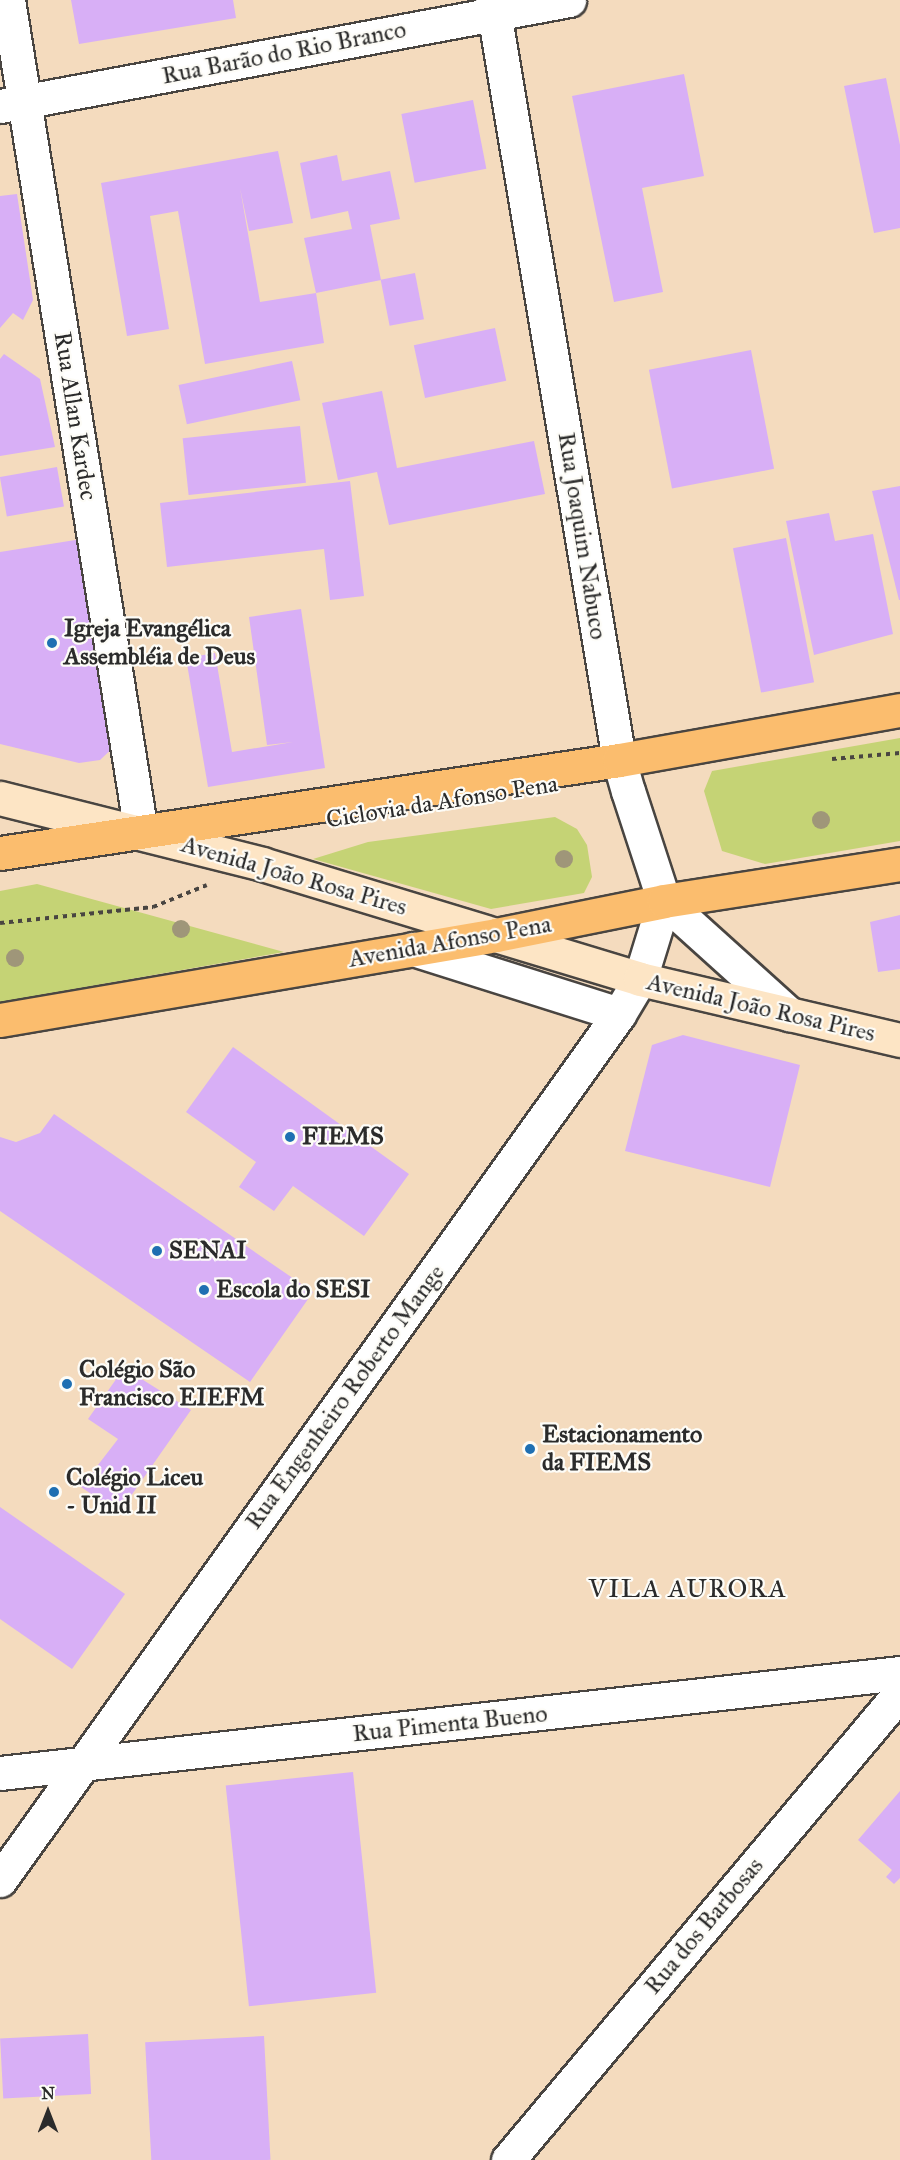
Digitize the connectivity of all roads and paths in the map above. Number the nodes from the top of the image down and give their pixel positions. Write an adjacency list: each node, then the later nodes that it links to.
1 (8, 0): 4 (street, Rua Allan Kardec)
2 (569, 0): 3 (street, Rua Barão do Rio Branco)
3 (494, 7): 4 (street, Rua Barão do Rio Branco); 7 (street, Rua Joaquim Nabuco)
4 (12, 104): 10 (street, Rua Allan Kardec)
5 (900, 711): 7 (main road)
6 (900, 753): 8 (path)
7 (619, 760): 10 (main road); 14 (street, Rua Joaquim Nabuco)
8 (820, 761)
9 (0, 798): 10 (street, Avenida João Rosa Pires)
10 (141, 832): 11 (main road); 12 (street, Avenida João Rosa Pires)
11 (0, 853)
12 (262, 864): 15 (path); 16 (street, Avenida João Rosa Pires)
13 (900, 864): 14 (main road, Avenida Afonso Pena)
14 (664, 901): 16 (main road, Avenida Afonso Pena); 18 (street, Rua Engenheiro Roberto Mange); 20 (street)
15 (0, 922)
16 (496, 935): 17 (main road, Avenida Afonso Pena); 18 (street, Avenida João Rosa Pires)
17 (413, 949): 19 (street); 21 (main road, Avenida Afonso Pena)
18 (640, 979): 19 (street, Rua Engenheiro Roberto Mange); 20 (street, Avenida João Rosa Pires)
19 (619, 1014): 25 (street, Rua Engenheiro Roberto Mange)
20 (789, 1014): 22 (street, Avenida João Rosa Pires)
21 (0, 1020)
22 (900, 1040)
23 (900, 1673): 25 (street, Rua Pimenta Bueno)
24 (900, 1693): 28 (street, Rua dos Barbosas)
25 (81, 1765): 26 (street, Rua Pimenta Bueno); 27 (street, Rua Engenheiro Roberto Mange)
26 (0, 1773)
27 (0, 1880)
28 (508, 2160)

